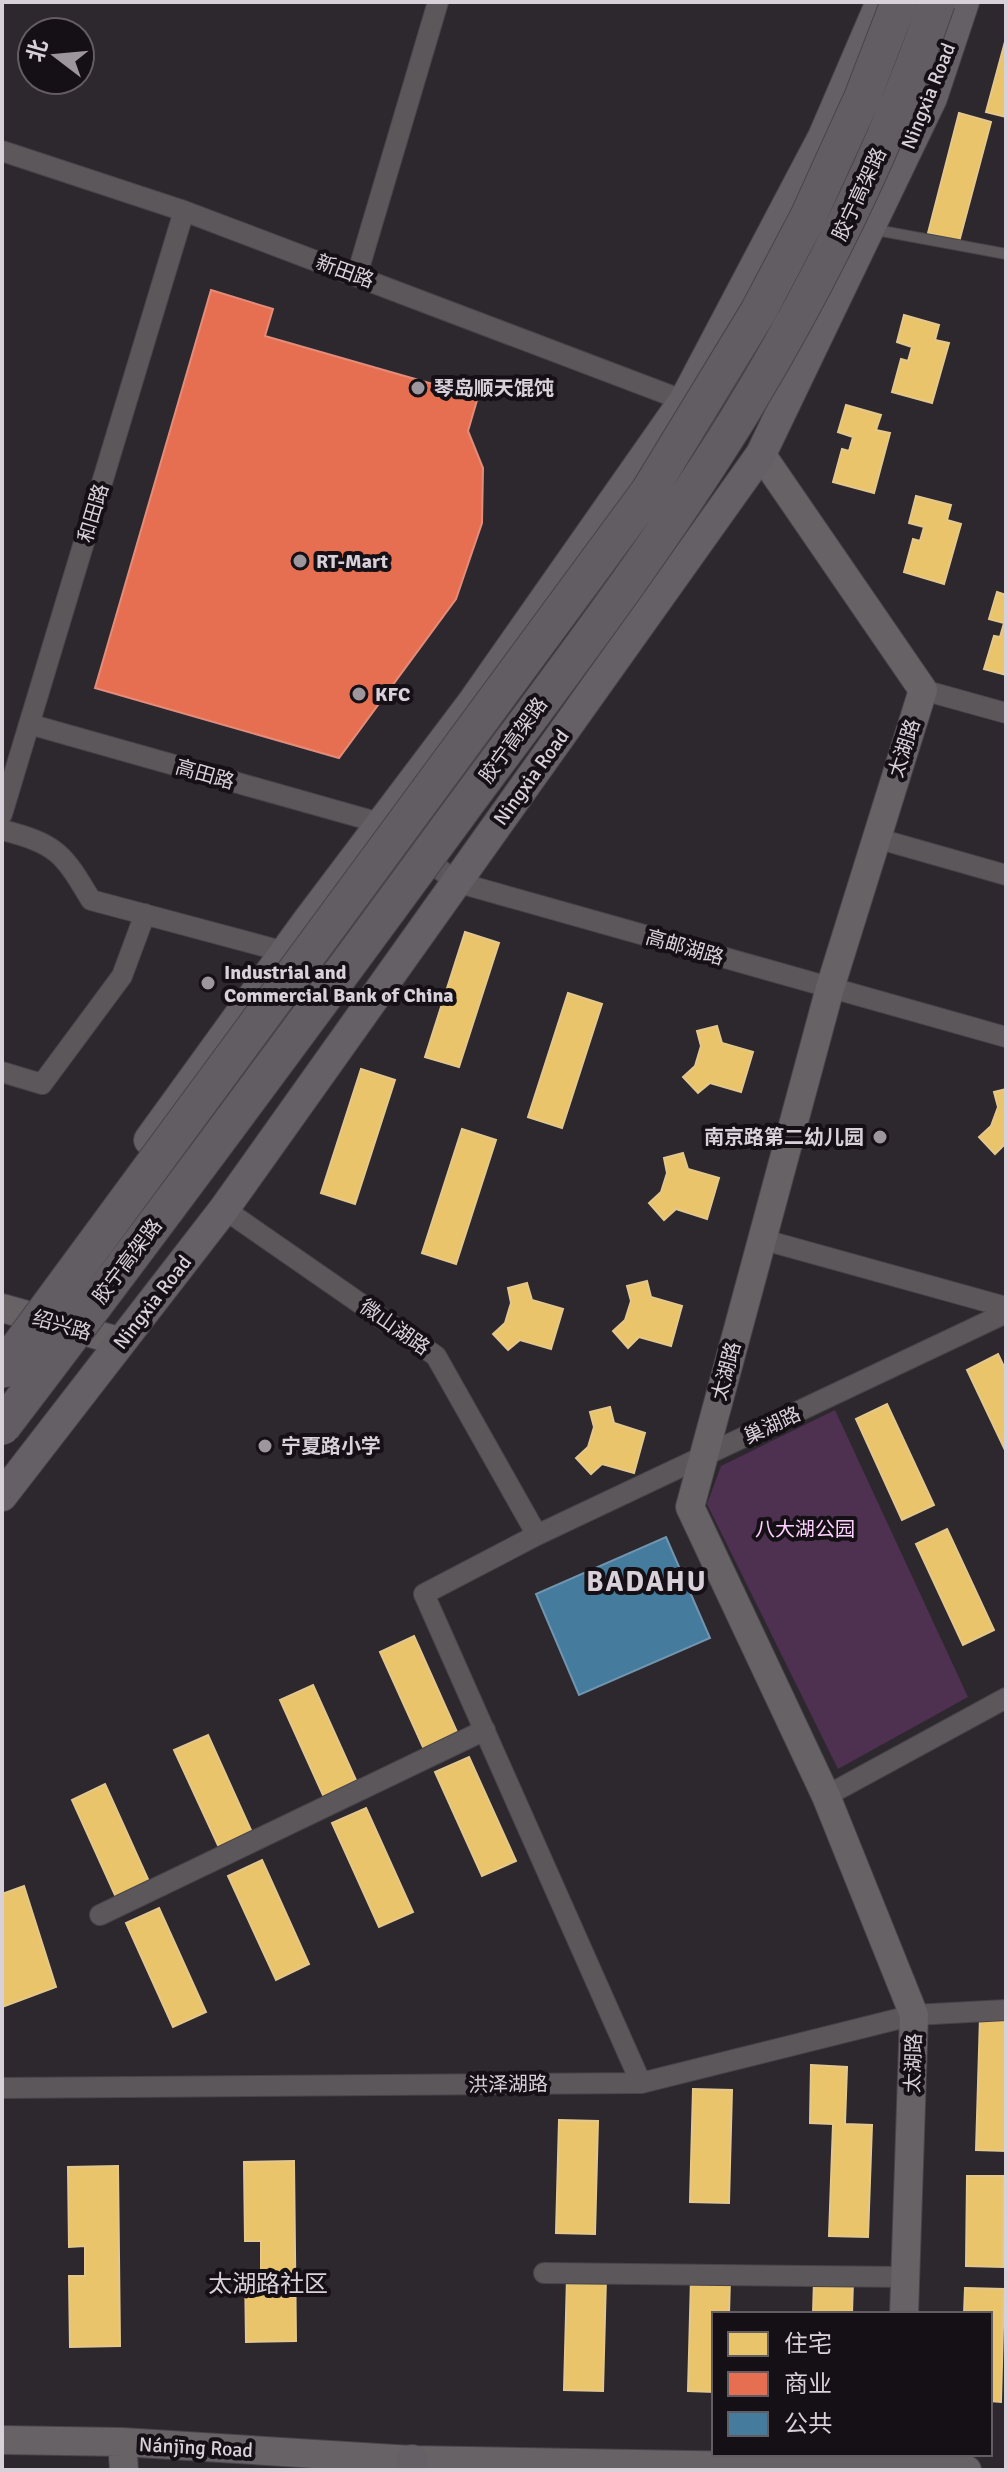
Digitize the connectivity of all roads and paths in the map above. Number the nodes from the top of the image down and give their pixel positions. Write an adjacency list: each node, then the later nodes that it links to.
1 (438, 2): 10 (street)
2 (881, 2): 11 (main road)
3 (899, 2): 33 (highway, 胶宁高架路, bridge)
4 (937, 2): 34 (highway, 胶宁高架路, bridge)
5 (964, 2): 8 (main road, Ningxia Road)
6 (2, 151): 7 (street, 新田路)
7 (184, 211): 10 (street, 新田路); 15 (street, 和田路)
8 (869, 229): 9 (lane); 12 (main road, Ningxia Road)
9 (1006, 254)
10 (357, 275): 11 (street, 新田路)
11 (685, 399): 12 (street, 新田路); 17 (main road)
12 (761, 454): 13 (street); 21 (main road, Ningxia Road)
13 (923, 690): 14 (street); 19 (street, 太湖路)
14 (1006, 713)
15 (29, 724): 16 (street, 和田路); 17 (street, 高田路)
16 (2, 814)
17 (380, 823): 21 (street, 高邮湖路); 23 (main road)
18 (2, 830): 22 (street)
19 (876, 838): 20 (street); 24 (street, 太湖路)
20 (1006, 875)
21 (456, 882): 24 (street, 高邮湖路); 27 (main road, Ningxia Road)
22 (145, 914): 23 (street); 26 (street)
23 (285, 952): 30 (main road)
24 (830, 988): 25 (street, 高邮湖路); 28 (street, 太湖路)
25 (1006, 1037)
26 (2, 1072)
27 (224, 1209): 31 (main road, Ningxia Road); 37 (street, 微山湖路)
28 (761, 1239): 29 (street); 35 (street, 太湖路)
29 (1006, 1310): 35 (street, 巢湖路)
30 (13, 1311): 31 (street, 绍兴路); 32 (main road)
31 (122, 1342): 36 (main road, Ningxia Road)
32 (2, 1343)
33 (2, 1370)
34 (2, 1427)
35 (703, 1457): 37 (street, 巢湖路); 40 (street, 太湖路)
36 (2, 1496)
37 (537, 1535): 39 (street, 巢湖路)
38 (1006, 1698): 40 (street)
39 (485, 1730): 41 (street); 44 (street)
40 (826, 1796): 43 (street, 太湖路)
41 (100, 1915)
42 (1006, 2010): 43 (street, 洪泽湖路)
43 (914, 2015): 44 (street, 洪泽湖路); 47 (street, 太湖路)
44 (641, 2083): 45 (street, 洪泽湖路)
45 (2, 2088)
46 (544, 2273): 47 (street)
47 (905, 2277): 48 (street, 太湖路)
48 (904, 2312)
49 (2, 2440): 50 (street, Nánjīng Road)
50 (123, 2456): 52 (street, Nánjīng Road)
51 (899, 2464): 52 (street, Nánjīng Road); 53 (street, Nánjīng Road)
52 (412, 2465)
53 (967, 2470)

